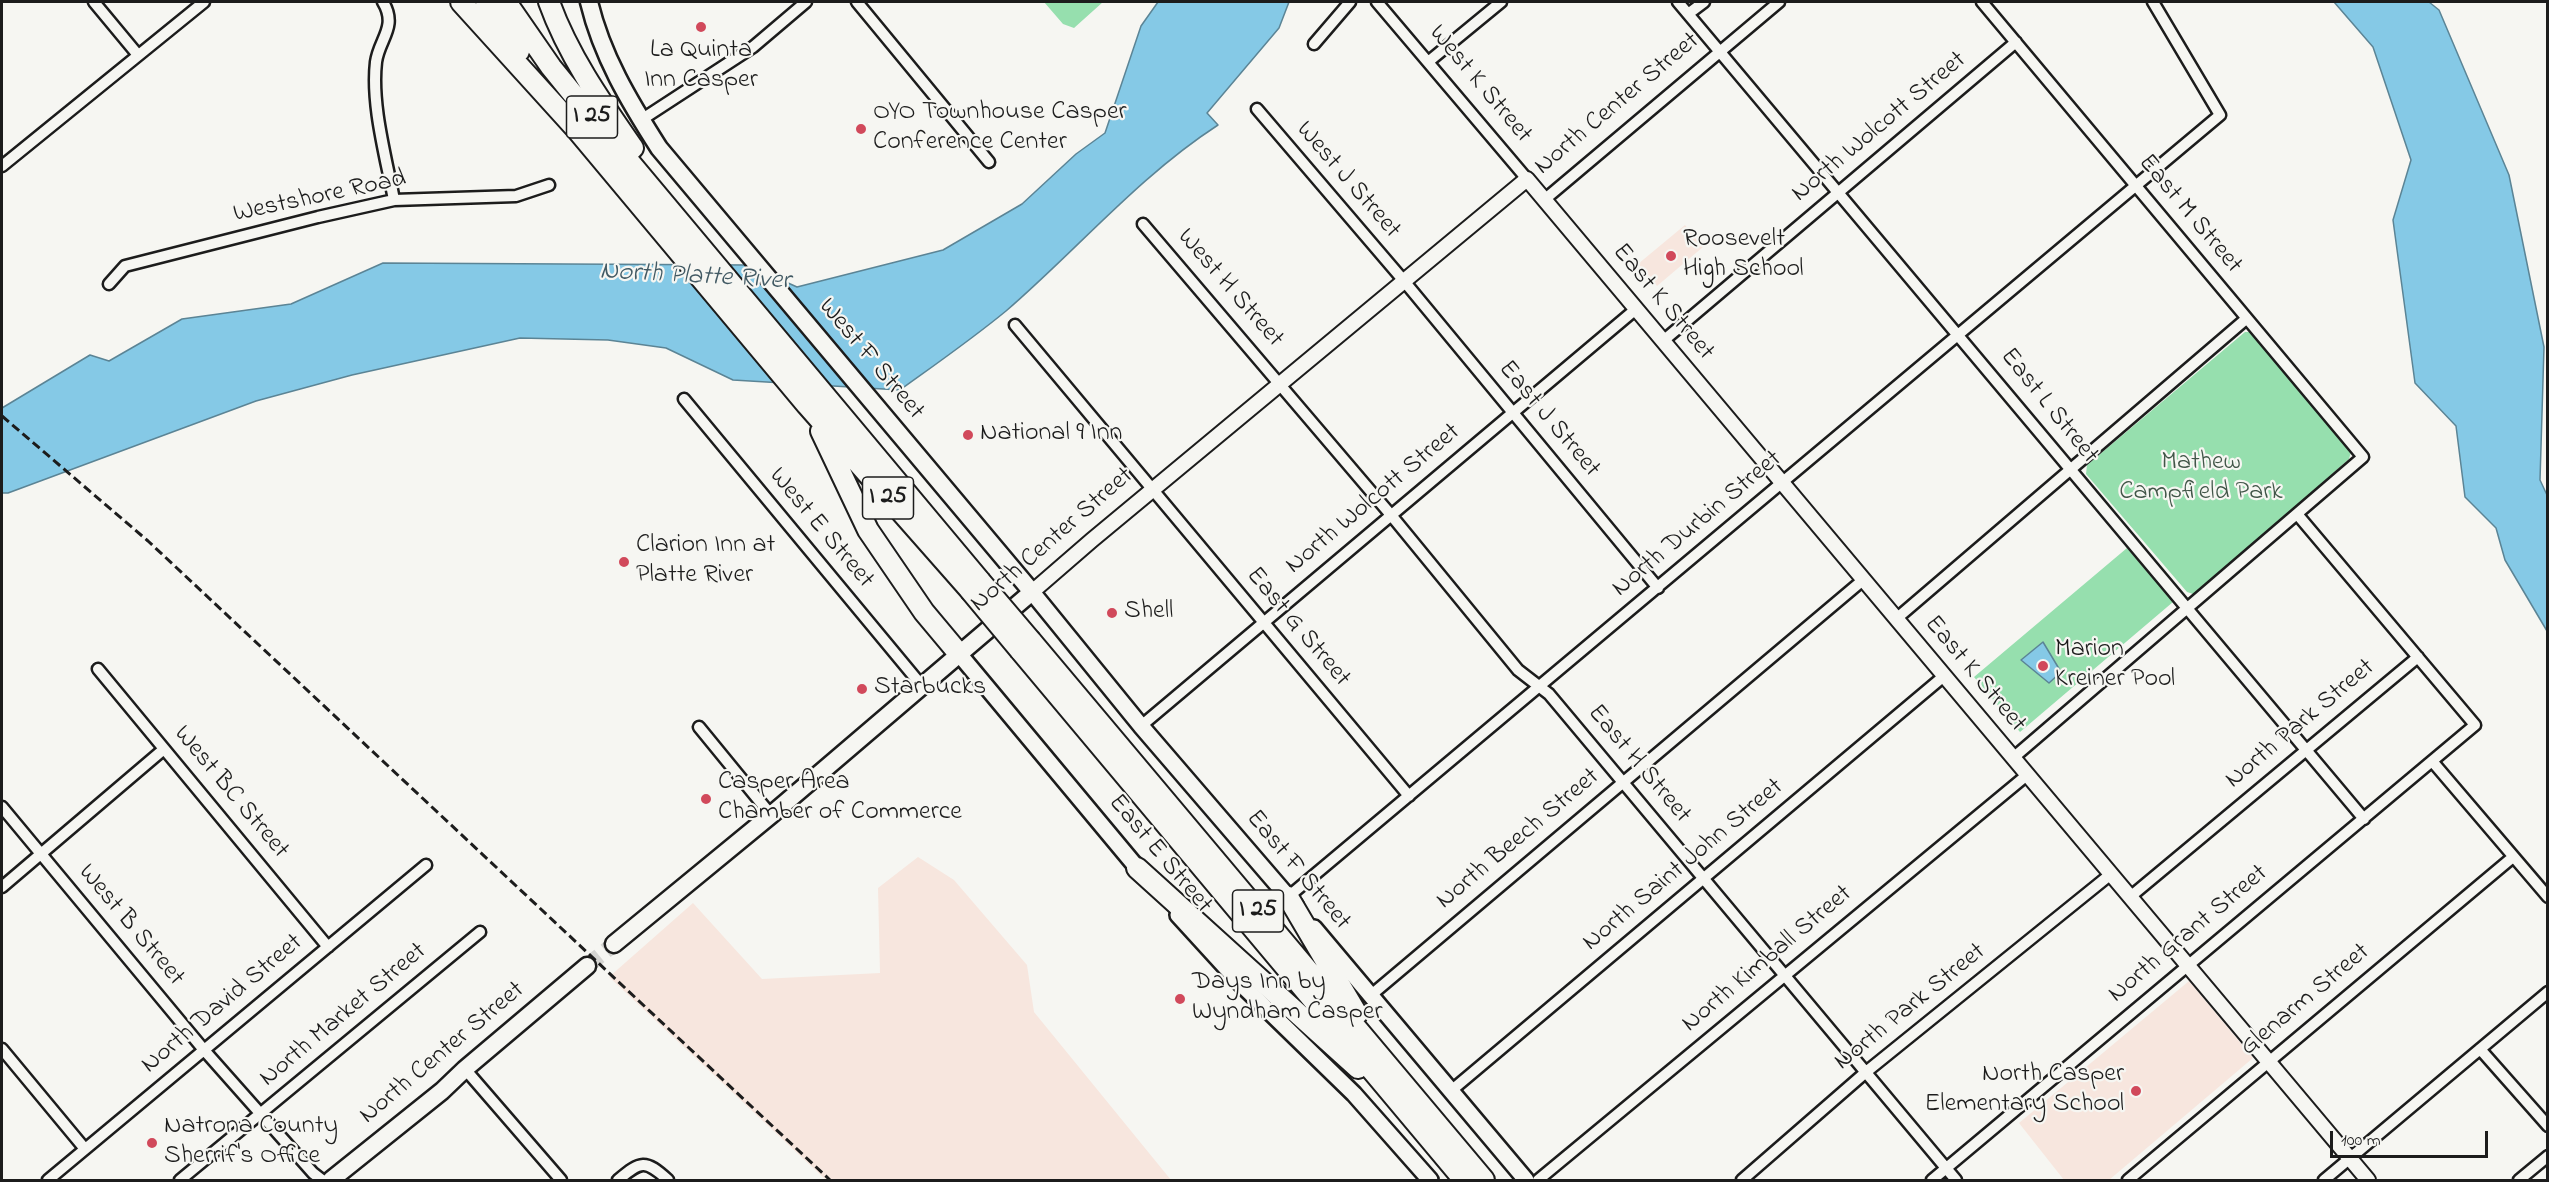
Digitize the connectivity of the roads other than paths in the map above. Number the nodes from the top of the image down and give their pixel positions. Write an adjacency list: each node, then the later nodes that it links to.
1 (94, 2): 23 (street)
2 (204, 2): 23 (street)
3 (383, 2): 34 (street)
4 (461, 2): 27 (highway)
5 (486, 2): 27 (highway, I 25)
6 (506, 2): 37 (highway, I 25)
7 (549, 2): 37 (highway)
8 (589, 2): 26 (main road, West F Street)
9 (806, 2): 26 (street)
10 (857, 2): 28 (street)
11 (1350, 2): 21 (street)
12 (1377, 2): 24 (street, West K Street)
13 (1501, 2): 24 (street)
14 (1678, 2): 19 (street, East L Street)
15 (1704, 2): 19 (street)
16 (1779, 2): 22 (street, North Center Street)
17 (1982, 2): 20 (street, East M Street)
18 (2153, 2): 32 (street, North Durbin Street)
19 (1689, 14): 22 (street, East L Street)
20 (2016, 42): 32 (street, East M Street); 33 (street, North Wolcott Street)
21 (1314, 44)
22 (1719, 52): 33 (street, East L Street); 35 (street, North Center Street)
23 (138, 55): 29 (street)
24 (1428, 62): 30 (street, West K Street)
25 (1257, 109): 38 (street, West J Street)
26 (641, 120): 57 (main road, West F Street)
27 (578, 131): 47 (highway, I 25)
28 (989, 162)
29 (2, 166)
30 (1527, 179): 35 (street, West K Street); 38 (street, North Center Street)
31 (549, 185): 34 (street, Westshore Road)
32 (2137, 187): 41 (street, East M Street); 43 (street, North Durbin Street)
33 (1839, 192): 43 (street, East L Street); 44 (street, North Wolcott Street)
34 (394, 200): 39 (street, Westshore Road)
35 (1544, 200): 40 (street, East K Street)
36 (1143, 224): 45 (street, West H Street)
37 (686, 228): 55 (highway, I 25)
38 (1404, 281): 45 (street, North Center Street); 48 (street, East J Street)
39 (109, 284)
40 (1636, 309): 44 (street, East K Street); 48 (street, North Wolcott Street)
41 (2246, 319): 49 (street); 52 (street, East M Street)
42 (1015, 325): 51 (street, East G Street)
43 (1960, 335): 49 (street, East L Street); 50 (street, North Durbin Street)
44 (1663, 341): 50 (street, East K Street)
45 (1280, 384): 51 (street, North Center Street); 53 (street, East H Street)
46 (684, 399): 65 (street, West E Street)
47 (807, 405): 55 (highway, I 25); 61 (highway)
48 (1513, 413): 53 (street, North Wolcott Street); 56 (street, East J Street)
49 (2070, 470): 58 (street, East L Street); 59 (street)
50 (1782, 483): 54 (street, East K Street); 56 (street, North Durbin Street)
51 (1152, 490): 57 (street, North Center Street); 60 (street, East G Street)
52 (2297, 514): 58 (street); 62 (street)
53 (1391, 515): 60 (street, North Wolcott Street); 66 (street, East H Street)
54 (1863, 580): 59 (street, East K Street); 74 (street, North Beech Street)
55 (975, 586): 104 (highway, I 25, bridge)
56 (1658, 588): 66 (street, North Durbin Street)
57 (1032, 592): 61 (main road, North Center Street); 67 (main road, East F Street)
58 (2186, 609): 70 (street, East L Street); 71 (street)
59 (1896, 619): 64 (street, East K Street)
60 (1263, 622): 67 (street, North Wolcott Street); 75 (street, East G Street)
61 (960, 655): 65 (main road, North Center Street); 82 (main road, East E Street)
62 (2418, 657): 70 (street, North Park Street); 72 (street, North Grant Street)
63 (98, 669): 69 (street, West BC Street)
64 (1944, 676): 71 (street, East K Street); 84 (street, North Saint John Street)
65 (922, 686): 77 (main road, North Center Street)
66 (1539, 687): 74 (street, East H Street); 75 (street, North Durbin Street)
67 (1141, 726): 86 (main road, East F Street)
68 (699, 727): 77 (street)
69 (164, 749): 79 (street); 91 (street, West BC Street)
70 (2305, 751): 78 (street, East L Street); 87 (street, North Park Street)
71 (2013, 758): 73 (street, East K Street)
72 (2432, 761): 78 (street, North Grant Street); 80 (street)
73 (2027, 775): 83 (street, East K Street); 94 (street, North Kimball Street)
74 (1623, 782): 84 (street, East H Street); 96 (street, North Beech Street)
75 (1409, 796): 86 (street, North Durbin Street)
76 (2, 807): 79 (street, West B Street)
77 (771, 815): 90 (main road, North Center Street)
78 (2364, 819): 93 (street, North Grant Street)
79 (41, 854): 85 (street); 99 (street, West B Street)
80 (2513, 857): 88 (street); 100 (street, Glenarm Street)
81 (426, 865): 91 (street, North David Street)
82 (1137, 868): 104 (highway); 118 (main road, East E Street)
83 (2111, 874): 87 (street, East K Street); 102 (street, North Park Street)
84 (1704, 879): 94 (street, East H Street); 103 (street, North Saint John Street)
85 (2, 887)
86 (1288, 897): 96 (main road, East F Street); 104 (highway)
87 (2130, 897): 93 (street, East K Street)
88 (2547, 897)
89 (480, 932): 105 (street, North Market Street)
90 (614, 944)
91 (328, 947): 99 (street, North David Street)
92 (587, 966): 101 (main road, North Center Street)
93 (2188, 966): 100 (street, East K Street); 110 (street, North Grant Street)
94 (1784, 976): 102 (street, East H Street); 122 (street, North Kimball Street)
95 (2547, 992): 98 (street)
96 (1370, 996): 103 (main road, East F Street)
97 (2, 1049): 107 (street)
98 (2480, 1049): 106 (street); 109 (street)
99 (204, 1050): 105 (street, West B Street); 107 (street, North David Street)
100 (2268, 1062): 109 (street, East K Street); 126 (street, Glenarm Street)
101 (465, 1069): 114 (main road, North Center Street); 115 (street)
102 (1866, 1072): 110 (street, East H Street); 123 (street, North Park Street)
103 (1452, 1090): 121 (main road, East F Street)
104 (1415, 1109): 119 (highway, I 25); 120 (highway, I 25)
105 (260, 1114): 112 (street, North Market Street); 113 (street, West B Street)
106 (2547, 1126)
107 (85, 1149): 111 (street, North David Street)
108 (2547, 1156): 129 (street)
109 (2350, 1159): 127 (street); 128 (street, East K Street)
110 (1946, 1169): 124 (street, North Grant Street); 125 (street, East H Street)
111 (48, 1180)
112 (180, 1180)
113 (322, 1180)
114 (331, 1180)
115 (561, 1180)
116 (618, 1180): 117 (street)
117 (668, 1180)
118 (1430, 1180)
119 (1464, 1180)
120 (1484, 1180)
121 (1526, 1180)
122 (1538, 1180)
123 (1742, 1180)
124 (1932, 1180)
125 (1956, 1180)
126 (2128, 1180)
127 (2325, 1180)
128 (2368, 1180)
129 (2519, 1180)

